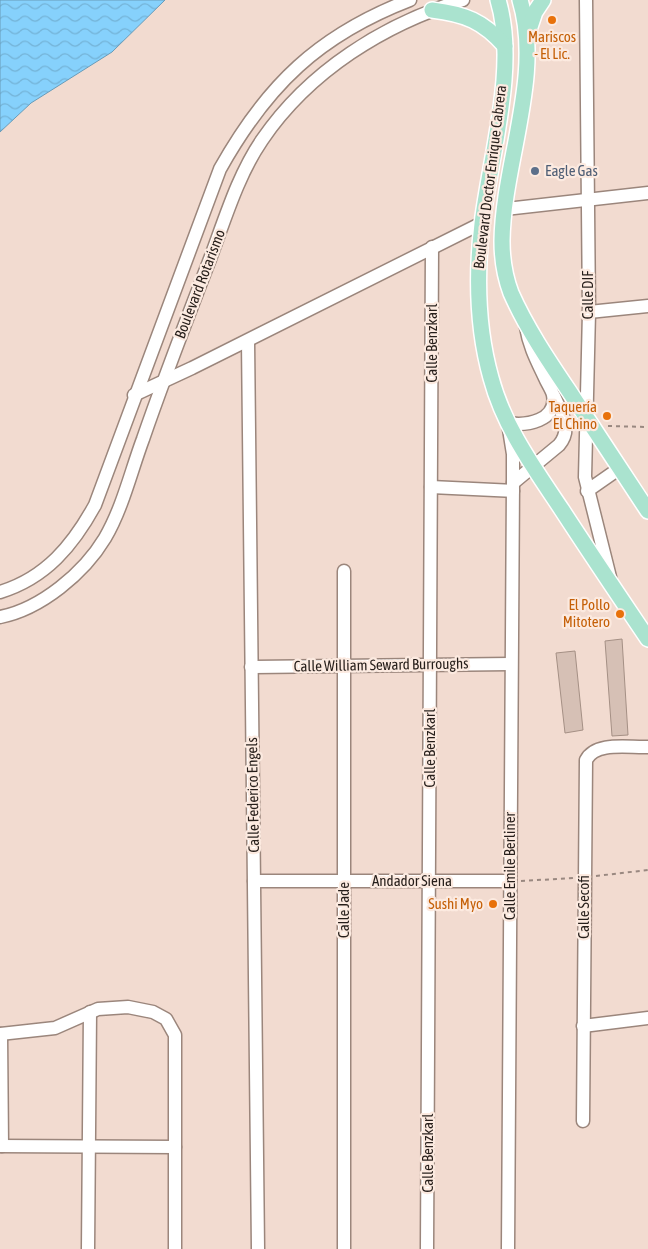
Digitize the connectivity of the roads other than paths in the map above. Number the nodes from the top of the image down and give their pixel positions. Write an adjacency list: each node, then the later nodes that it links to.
1 (410, 0): 19 (street, Boulevard Rotarismo)
2 (463, 0): 7 (street, Boulevard Rotarismo)
3 (498, 0): 9 (main road, Boulevard Doctor Enrique Cabrera)
4 (520, 0): 8 (main road, Boulevard Doctor Enrique Cabrera)
5 (543, 0): 8 (main road)
6 (586, 0): 11 (street, Calle DIF)
7 (432, 10): 9 (main road); 18 (street, Boulevard Rotarismo)
8 (526, 42): 12 (main road, Boulevard Doctor Enrique Cabrera)
9 (505, 46): 13 (main road, Boulevard Doctor Enrique Cabrera)
10 (648, 193): 11 (street)
11 (588, 200): 12 (street); 16 (street, Calle DIF)
12 (506, 209): 17 (main road, Boulevard Doctor Enrique Cabrera)
13 (482, 223): 14 (street); 25 (main road, Boulevard Doctor Enrique Cabrera)
14 (432, 247): 20 (street); 28 (street, Calle Benzkarl)
15 (648, 306): 16 (street)
16 (589, 312): 24 (street, Calle DIF)
17 (525, 320): 23 (street); 24 (main road, Boulevard Doctor Enrique Cabrera)
18 (186, 322): 19 (street); 21 (street, Boulevard Rotarismo)
19 (160, 326): 22 (street, Boulevard Rotarismo)
20 (248, 341): 21 (street); 40 (street, Calle Federico Engels)
21 (163, 382): 22 (street); 35 (street, Boulevard Rotarismo)
22 (134, 395): 34 (street, Boulevard Rotarismo)
23 (554, 396): 25 (street); 26 (street)
24 (590, 422): 27 (main road, Boulevard Doctor Enrique Cabrera); 30 (street, Calle DIF)
25 (508, 423): 26 (main road, Boulevard Doctor Enrique Cabrera); 29 (street, Calle Emile Berliner)
26 (532, 466): 29 (street); 33 (main road, Boulevard Doctor Enrique Cabrera)
27 (620, 468): 30 (street); 31 (main road, Boulevard Doctor Enrique Cabrera)
28 (431, 487): 29 (street); 39 (street, Calle Benzkarl)
29 (513, 487): 37 (street, Calle Emile Berliner)
30 (587, 491): 33 (street, Calle DIF)
31 (648, 511)
32 (344, 571): 38 (street, Calle Jade)
33 (612, 587): 36 (main road, Boulevard Doctor Enrique Cabrera)
34 (0, 592)
35 (0, 617)
36 (648, 639)
37 (511, 664): 39 (street, Calle William Seward Burroughs); 43 (street, Calle Emile Berliner)
38 (344, 665): 39 (street, Calle William Seward Burroughs); 40 (street, Calle William Seward Burroughs); 44 (street, Calle Jade)
39 (430, 665): 45 (street, Calle Benzkarl)
40 (251, 668): 42 (street, Calle Federico Engels)
41 (648, 748): 48 (street, Calle Secofi)
42 (254, 881): 44 (street, Andador Siena); 56 (street, Calle Federico Engels)
43 (510, 881): 45 (street, Andador Siena); 59 (street, Calle Emile Berliner)
44 (344, 882): 45 (street, Andador Siena); 57 (street, Calle Jade)
45 (429, 882): 58 (street, Calle Benzkarl)
46 (90, 1012): 49 (street); 52 (street); 53 (street)
47 (648, 1018): 48 (street)
48 (583, 1026): 50 (street, Calle Secofi)
49 (1, 1034): 51 (street)
50 (583, 1121)
51 (1, 1146): 52 (street)
52 (89, 1147): 53 (street); 54 (street)
53 (175, 1147): 55 (street)
54 (88, 1249)
55 (175, 1249)
56 (258, 1249)
57 (344, 1249)
58 (428, 1249)
59 (508, 1249)

